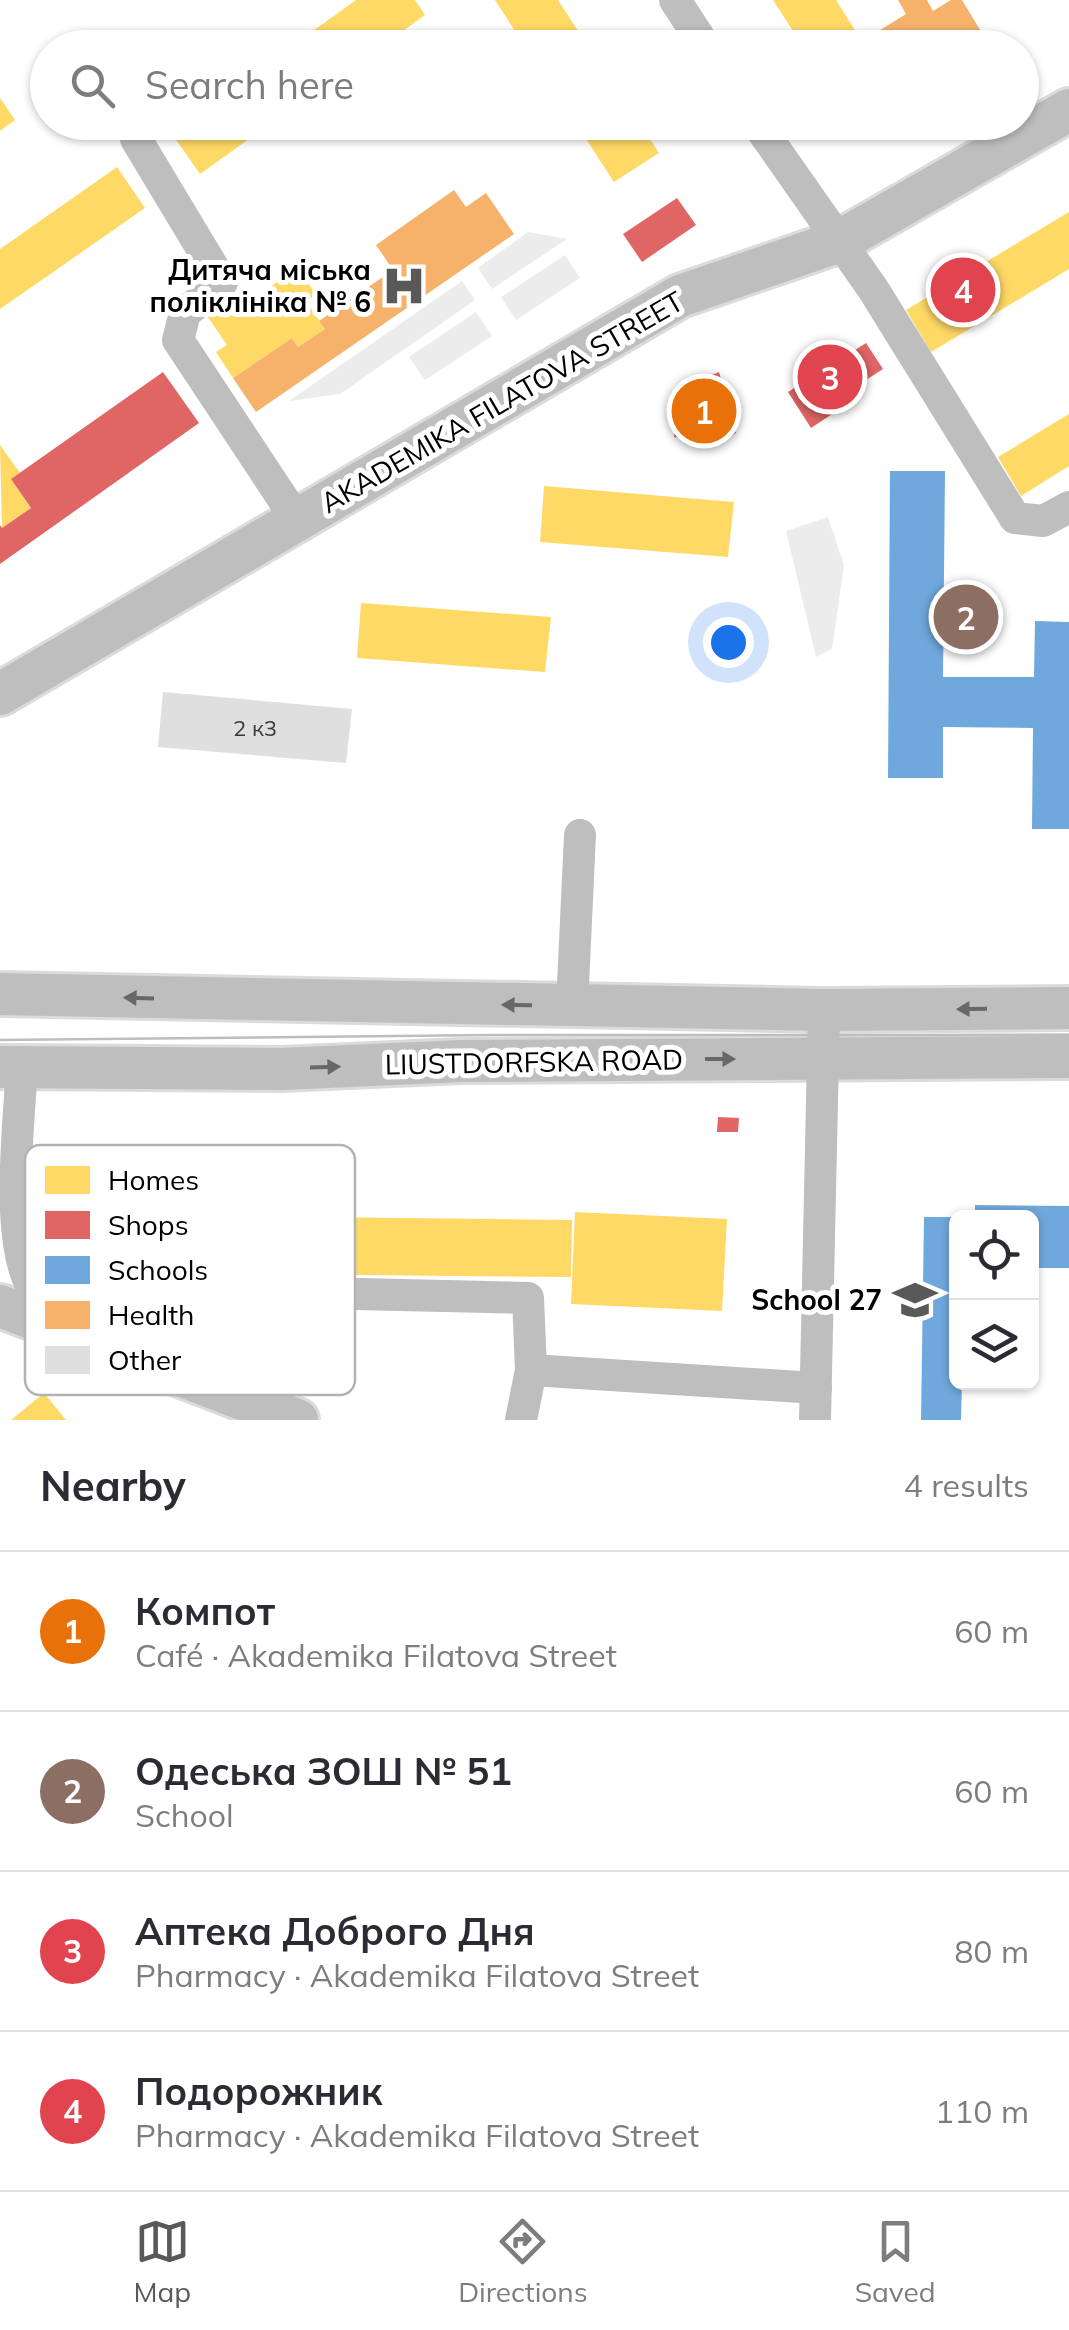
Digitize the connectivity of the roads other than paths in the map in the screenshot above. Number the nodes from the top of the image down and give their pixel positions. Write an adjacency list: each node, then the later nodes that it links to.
1 (675, 0): 2 (street)
2 (694, 30)
3 (1069, 110): 4 (main road, AKADEMIKA FILATOVA STREET)
4 (1039, 127)
5 (137, 140): 10 (street)
6 (769, 140): 8 (street)
7 (1017, 140): 8 (main road, AKADEMIKA FILATOVA STREET)
8 (840, 241): 9 (street); 10 (main road, AKADEMIKA FILATOVA STREET)
9 (1069, 507)
10 (297, 520): 11 (main road, AKADEMIKA FILATOVA STREET)
11 (0, 694)
12 (580, 835): 14 (street)
13 (0, 994): 14 (main road, LIUSTDORFSKA ROAD, one-way to 13)
14 (572, 1006): 16 (main road, LIUSTDORFSKA ROAD)
15 (1069, 1008): 16 (main road, LIUSTDORFSKA ROAD, one-way to 16)
16 (824, 1010): 17 (street)
17 (826, 1058): 18 (main road, LIUSTDORFSKA ROAD); 19 (main road, LIUSTDORFSKA ROAD, one-way to 17); 26 (street)
18 (1069, 1058)
19 (11, 1067): 20 (street)
20 (25, 1271)
21 (355, 1294): 24 (street)
22 (0, 1306): 23 (main road)
23 (25, 1316)
24 (531, 1370): 26 (street); 28 (street)
25 (232, 1395): 27 (main road)
26 (816, 1404)
27 (298, 1420)
28 (521, 1420)

